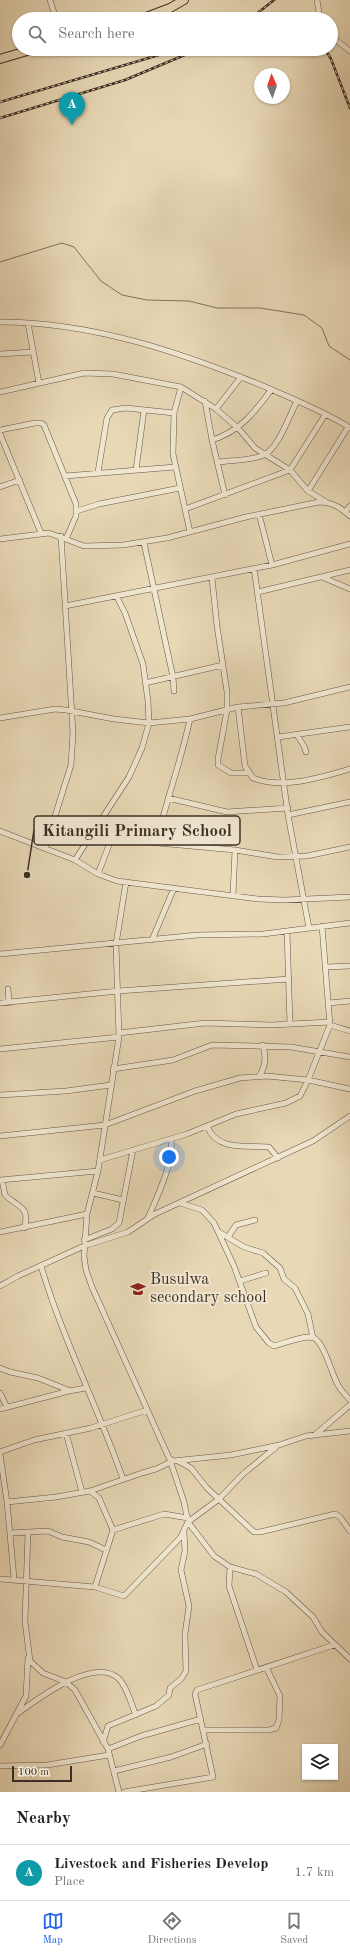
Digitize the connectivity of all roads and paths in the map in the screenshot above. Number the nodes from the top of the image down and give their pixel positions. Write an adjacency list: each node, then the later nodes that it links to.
1 (50, 0): 4 (street)
2 (184, 0): 5 (highway)
3 (317, 0): 6 (street)
4 (54, 12)
5 (159, 12)
6 (319, 12)
7 (338, 42): 8 (street)
8 (350, 51)
9 (12, 55): 10 (highway)
10 (0, 59)
11 (0, 322): 12 (street)
12 (28, 323): 13 (street); 15 (street)
13 (33, 352): 14 (street); 16 (street)
14 (0, 354)
15 (241, 377): 18 (street); 22 (street)
16 (39, 383): 17 (street); 19 (street)
17 (181, 387): 20 (street); 24 (street)
18 (271, 390): 21 (street); 27 (street)
19 (0, 392)
20 (205, 401): 22 (street); 30 (street)
21 (297, 401): 25 (street); 31 (street)
22 (216, 409): 27 (street)
23 (144, 410): 24 (street); 34 (street); 36 (street)
24 (174, 413): 33 (street)
25 (325, 415): 26 (street); 35 (street)
26 (349, 427): 41 (street)
27 (238, 428): 30 (street); 31 (street)
28 (0, 430): 37 (street)
29 (0, 434): 38 (street)
30 (212, 440): 32 (street)
31 (266, 454): 32 (street); 35 (street)
32 (218, 462): 42 (street)
33 (175, 466): 34 (street); 40 (street)
34 (136, 470): 36 (street)
35 (290, 470): 41 (street); 42 (street)
36 (98, 472): 37 (street)
37 (65, 476): 46 (street)
38 (20, 480): 39 (street); 51 (street)
39 (0, 487)
40 (180, 488): 45 (street); 46 (street)
41 (308, 491): 43 (street)
42 (224, 495): 45 (street)
43 (326, 502): 47 (street); 48 (street)
44 (350, 506): 47 (street)
45 (185, 509): 50 (street)
46 (77, 511): 54 (street)
47 (345, 512): 49 (street)
48 (259, 514): 50 (street); 57 (street)
49 (350, 516)
50 (190, 532): 55 (street)
51 (41, 533): 52 (street); 53 (street)
52 (60, 536): 54 (street); 66 (street)
53 (0, 539)
54 (66, 539): 55 (street)
55 (144, 543): 62 (street)
56 (350, 544): 57 (street)
57 (272, 565): 58 (street)
58 (254, 568): 61 (street); 64 (street)
59 (350, 570): 60 (street)
60 (321, 576): 63 (street); 64 (street)
61 (212, 578): 62 (street); 67 (street)
62 (154, 589): 65 (street); 68 (street)
63 (350, 589)
64 (258, 592): 72 (street)
65 (117, 597): 66 (street); 69 (street)
66 (64, 606): 74 (street)
67 (223, 666): 68 (street); 75 (street)
68 (173, 677): 69 (street); 71 (street)
69 (145, 683): 78 (street)
70 (350, 687): 72 (street)
71 (174, 692)
72 (273, 704): 73 (street); 81 (street)
73 (238, 707): 75 (street); 84 (street)
74 (72, 710): 76 (street); 78 (street); 95 (street)
75 (227, 710): 77 (street); 84 (street)
76 (0, 718)
77 (190, 719): 78 (street); 86 (street)
78 (149, 723): 91 (street)
79 (350, 727): 80 (street)
80 (297, 735): 81 (street); 82 (street)
81 (278, 737): 85 (street)
82 (306, 752)
83 (350, 769): 85 (street)
84 (248, 773): 85 (street)
85 (285, 782): 88 (street)
86 (168, 798): 88 (street); 93 (street)
87 (350, 802): 89 (street)
88 (288, 808): 89 (street)
89 (288, 815): 97 (street)
90 (0, 831): 95 (street)
91 (94, 832): 92 (street); 98 (street)
92 (112, 837): 93 (street); 99 (street)
93 (156, 843): 96 (street)
94 (350, 847): 97 (street)
95 (45, 848): 98 (street)
96 (235, 850): 97 (street); 102 (street)
97 (296, 857): 104 (street)
98 (75, 860): 99 (street)
99 (98, 874): 100 (street)
100 (126, 882): 101 (street); 110 (street)
101 (174, 888): 102 (street); 109 (street)
102 (233, 895): 104 (street)
103 (350, 897): 104 (street)
104 (305, 899): 107 (street)
105 (350, 923): 106 (street)
106 (322, 926): 107 (street); 113 (street)
107 (309, 928): 108 (street)
108 (287, 931): 109 (street); 114 (street)
109 (152, 940): 110 (street)
110 (116, 944): 111 (street); 116 (street)
111 (0, 954)
112 (350, 966): 113 (street)
113 (326, 967): 120 (street)
114 (289, 979): 116 (street); 122 (street)
115 (8, 989): 118 (street)
116 (118, 991): 118 (street); 124 (street)
117 (350, 1001): 120 (street)
118 (9, 1002): 119 (street)
119 (0, 1003)
120 (329, 1003): 121 (street)
121 (330, 1023): 122 (street); 123 (street); 127 (street)
122 (290, 1024): 124 (street)
123 (350, 1030)
124 (119, 1035): 126 (street); 129 (street)
125 (263, 1046): 127 (street); 129 (street); 130 (street)
126 (0, 1049)
127 (320, 1052): 128 (street); 131 (street)
128 (350, 1057)
129 (113, 1069): 132 (street)
130 (259, 1076): 131 (street); 136 (street)
131 (308, 1080): 133 (street); 137 (street)
132 (111, 1085): 134 (street); 136 (street)
133 (350, 1088)
134 (0, 1095)
135 (350, 1116): 141 (street)
136 (105, 1125): 138 (street); 142 (street)
137 (207, 1126): 139 (street); 141 (street)
138 (0, 1136)
139 (171, 1140): 140 (street); 149 (street)
140 (132, 1150): 142 (street); 146 (street)
141 (278, 1158): 147 (street)
142 (100, 1160): 143 (street)
143 (98, 1171): 144 (street); 145 (street)
144 (1, 1180): 151 (street)
145 (93, 1193): 146 (street); 148 (street)
146 (123, 1200): 155 (street)
147 (180, 1203): 149 (street); 152 (street)
148 (87, 1214): 151 (street); 155 (street)
149 (148, 1218): 155 (street)
150 (255, 1220): 154 (street)
151 (24, 1228): 153 (street)
152 (218, 1231): 154 (street); 158 (street)
153 (0, 1232)
154 (228, 1236): 160 (street)
155 (84, 1243): 156 (street); 169 (street)
156 (41, 1266): 159 (street); 162 (street)
157 (266, 1273): 158 (street)
158 (240, 1281): 160 (street)
159 (0, 1286)
160 (313, 1338): 165 (street)
161 (0, 1368): 163 (street)
162 (86, 1388): 163 (street); 170 (street)
163 (69, 1391): 167 (street)
164 (0, 1393): 167 (street)
165 (350, 1400)
166 (350, 1405): 173 (street)
167 (6, 1407): 168 (street)
168 (0, 1409)
169 (147, 1410): 170 (street); 176 (street)
170 (103, 1424): 172 (street); 178 (street)
171 (350, 1431): 173 (street)
172 (66, 1433): 175 (street); 180 (street)
173 (314, 1435): 174 (street)
174 (278, 1445): 177 (street); 181 (street)
175 (0, 1453): 182 (street)
176 (170, 1460): 177 (street); 178 (street); 183 (street)
177 (178, 1461): 181 (street)
178 (124, 1480): 179 (street)
179 (90, 1491): 180 (street); 184 (street)
180 (82, 1492): 182 (street)
181 (219, 1499): 183 (street); 185 (street)
182 (7, 1502): 188 (street)
183 (188, 1520): 184 (street); 187 (street); 190 (street)
184 (113, 1530): 189 (street)
185 (350, 1531)
186 (28, 1532): 188 (street); 189 (street); 193 (street)
187 (184, 1532): 194 (street); 202 (street)
188 (10, 1533): 191 (street)
189 (106, 1550): 194 (street)
190 (230, 1567): 195 (street); 199 (street)
191 (14, 1578): 192 (street); 193 (street)
192 (0, 1579)
193 (27, 1580): 194 (street); 196 (street)
194 (95, 1587)
195 (334, 1644): 197 (street); 198 (street)
196 (28, 1657): 200 (street); 201 (street)
197 (350, 1659)
198 (266, 1667): 199 (street); 204 (street)
199 (257, 1670): 203 (street)
200 (66, 1682): 201 (street); 202 (street); 205 (street)
201 (18, 1713): 207 (street)
202 (136, 1715): 205 (street)
203 (201, 1720): 204 (street); 208 (street)
204 (204, 1730): 206 (street)
205 (103, 1742): 208 (street)
206 (206, 1744): 211 (street); 213 (street)
207 (0, 1745)
208 (108, 1749): 209 (street)
209 (109, 1755): 210 (street); 211 (street)
210 (0, 1766)
211 (114, 1771): 212 (street)
212 (119, 1792)
213 (124, 1792)

